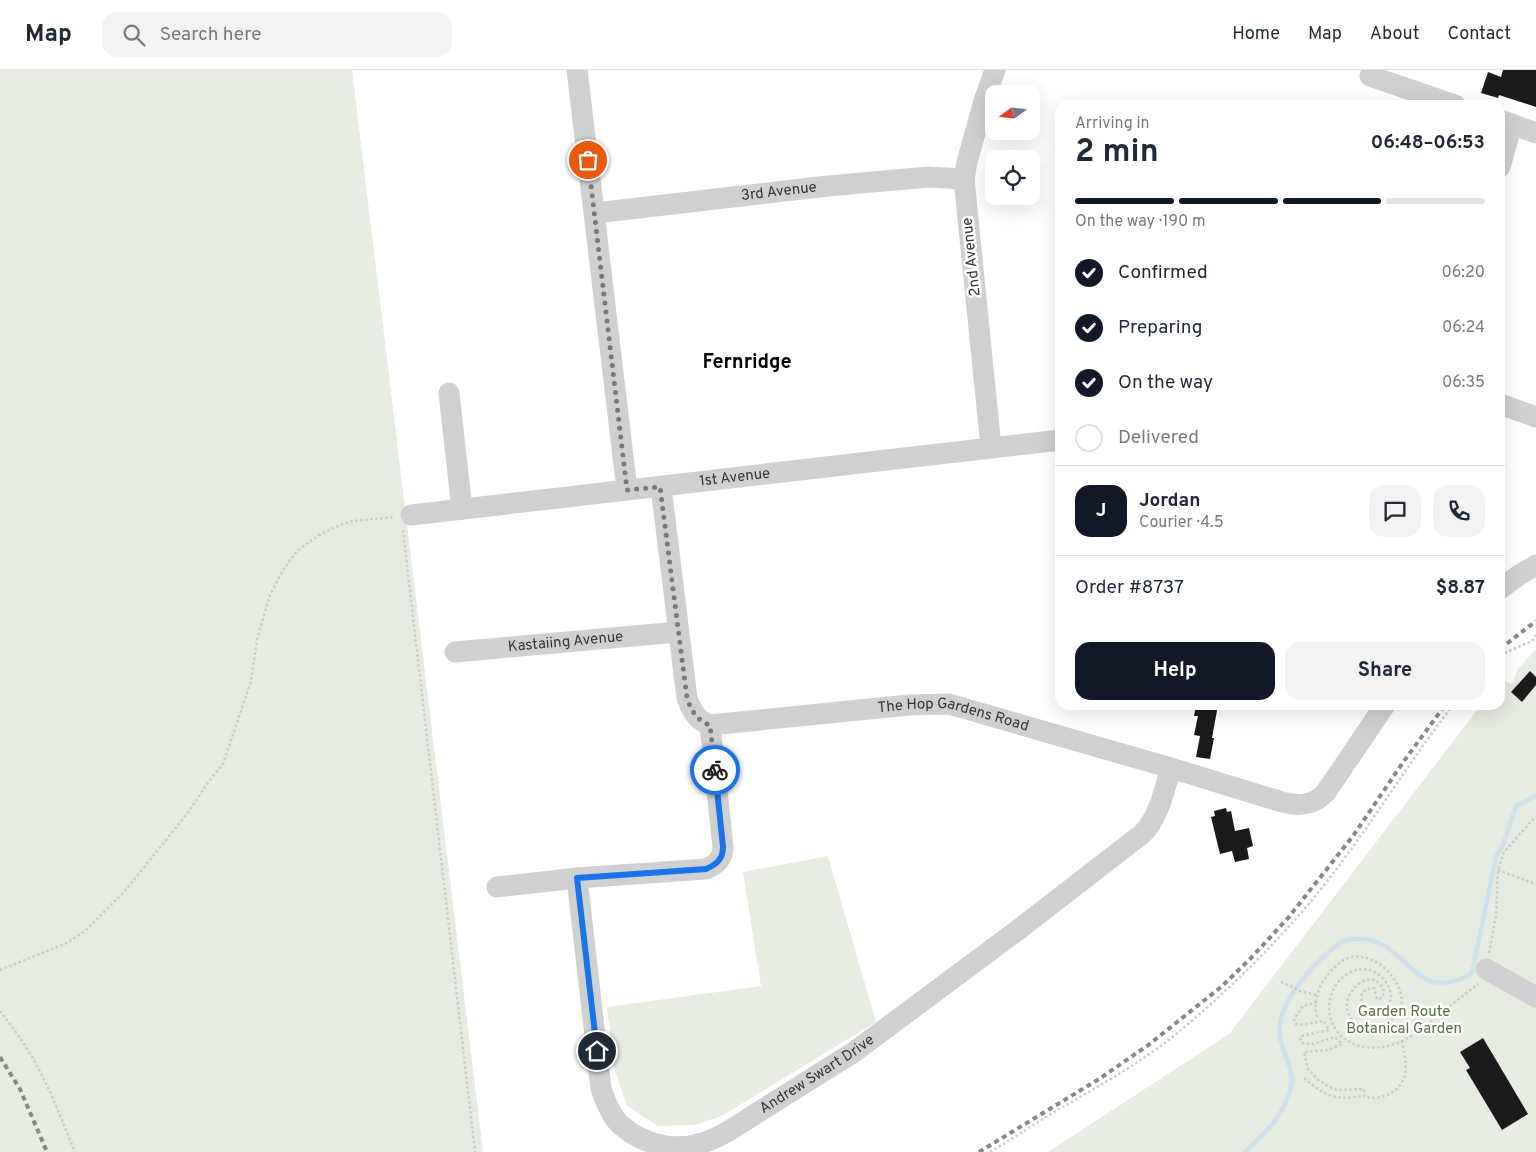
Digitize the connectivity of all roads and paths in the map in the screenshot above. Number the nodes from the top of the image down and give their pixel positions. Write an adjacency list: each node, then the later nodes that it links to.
1 (994, 70): 7 (street, 2nd Avenue)
2 (577, 71): 8 (street)
3 (1370, 76): 4 (street)
4 (1440, 100)
5 (1506, 122): 6 (street)
6 (1536, 133)
7 (964, 179): 8 (street, 3rd Avenue); 13 (street, 2nd Avenue)
8 (595, 213): 15 (street)
9 (449, 393): 16 (street)
10 (1505, 406): 11 (street)
11 (1536, 417)
12 (1055, 441): 13 (street, 1st Avenue)
13 (991, 447): 14 (street, 1st Avenue)
14 (660, 487): 15 (street, 1st Avenue); 20 (street)
15 (627, 490): 16 (street, 1st Avenue)
16 (462, 509): 17 (street, 1st Avenue)
17 (407, 516): 34 (path); 46 (path)
18 (1536, 565): 19 (street)
19 (1505, 585)
20 (678, 632): 22 (street, Kastaiing Avenue); 26 (street)
21 (1536, 634): 23 (path)
22 (455, 652)
23 (1505, 653)
24 (1382, 710): 27 (street, The Hop Gardens Road)
25 (1449, 710): 47 (path)
26 (710, 725): 27 (street, The Hop Gardens Road); 30 (street)
27 (1171, 768): 44 (street, Andrew Swart Drive)
28 (1536, 816): 29 (path)
29 (1498, 870): 31 (path); 33 (path)
30 (577, 878): 32 (street); 44 (street, Andrew Swart Drive)
31 (1536, 884)
32 (497, 887)
33 (1486, 969): 37 (street); 41 (path)
34 (0, 970)
35 (1281, 982): 36 (path)
36 (1317, 995): 38 (path); 41 (path)
37 (1536, 997)
38 (1316, 1002): 40 (path); 43 (path)
39 (0, 1011): 45 (path)
40 (1317, 1017)
41 (1402, 1042): 43 (path)
42 (1304, 1078): 43 (path)
43 (1364, 1096)
44 (662, 1151)
45 (75, 1152)
46 (475, 1152)
47 (990, 1152)

